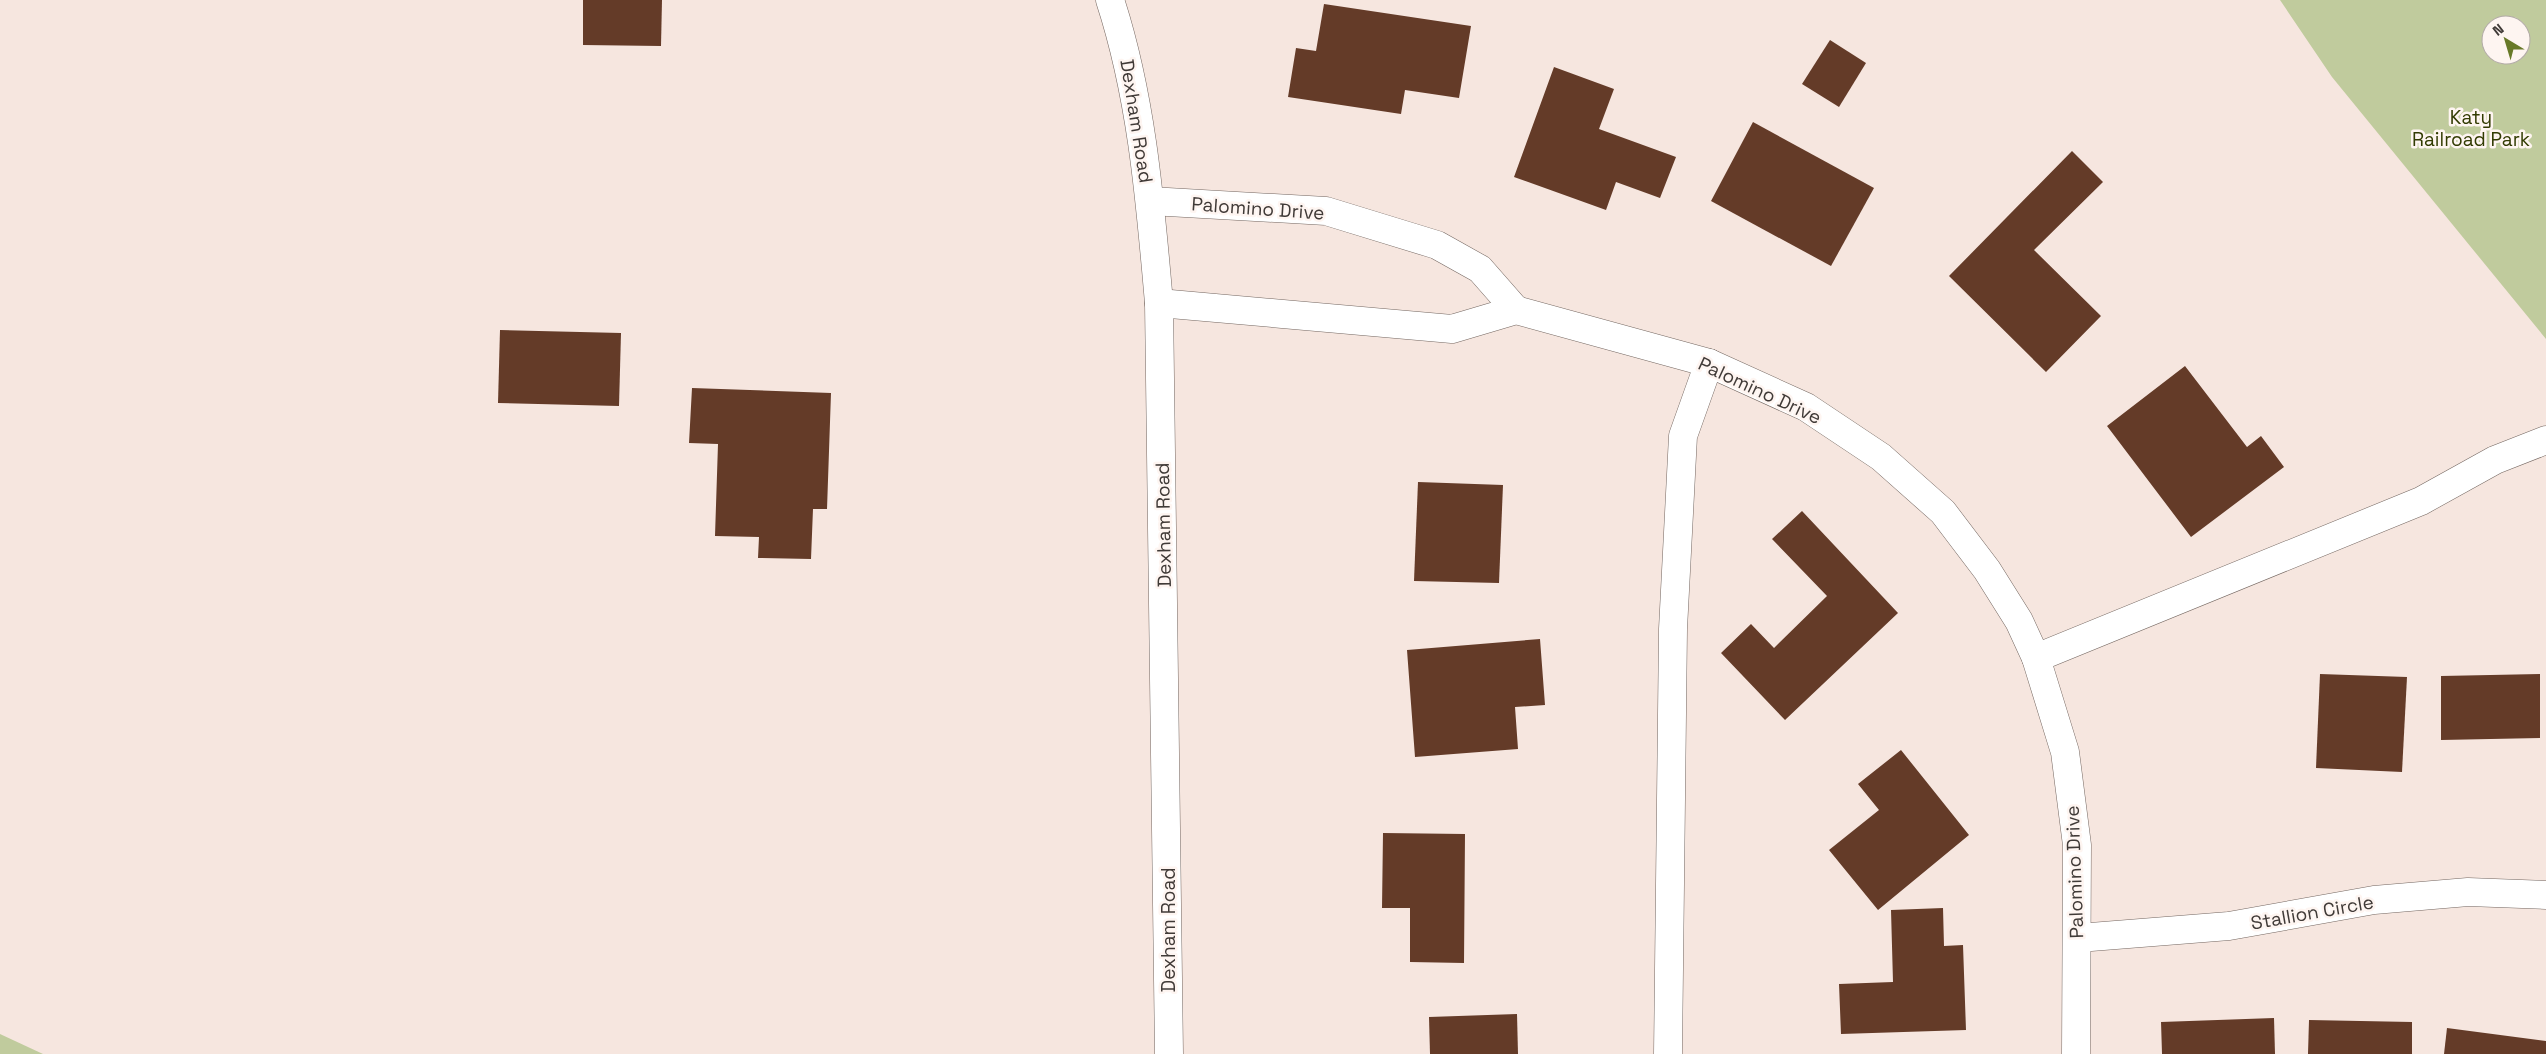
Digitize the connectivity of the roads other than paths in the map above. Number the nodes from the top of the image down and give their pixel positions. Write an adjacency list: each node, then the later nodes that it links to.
1 (1110, 0): 2 (street, Dexham Road)
2 (1150, 201): 3 (street, Dexham Road); 4 (street, Palomino Drive)
3 (1159, 303): 4 (street); 10 (street, Dexham Road)
4 (1516, 310): 5 (street, Palomino Drive)
5 (1709, 363): 7 (street, Palomino Drive); 11 (street)
6 (2546, 440): 7 (street)
7 (2036, 658): 9 (street, Palomino Drive)
8 (2546, 895): 9 (street, Stallion Circle)
9 (2078, 938): 12 (street, Palomino Drive)
10 (1169, 1054)
11 (1668, 1054)
12 (2076, 1054)

